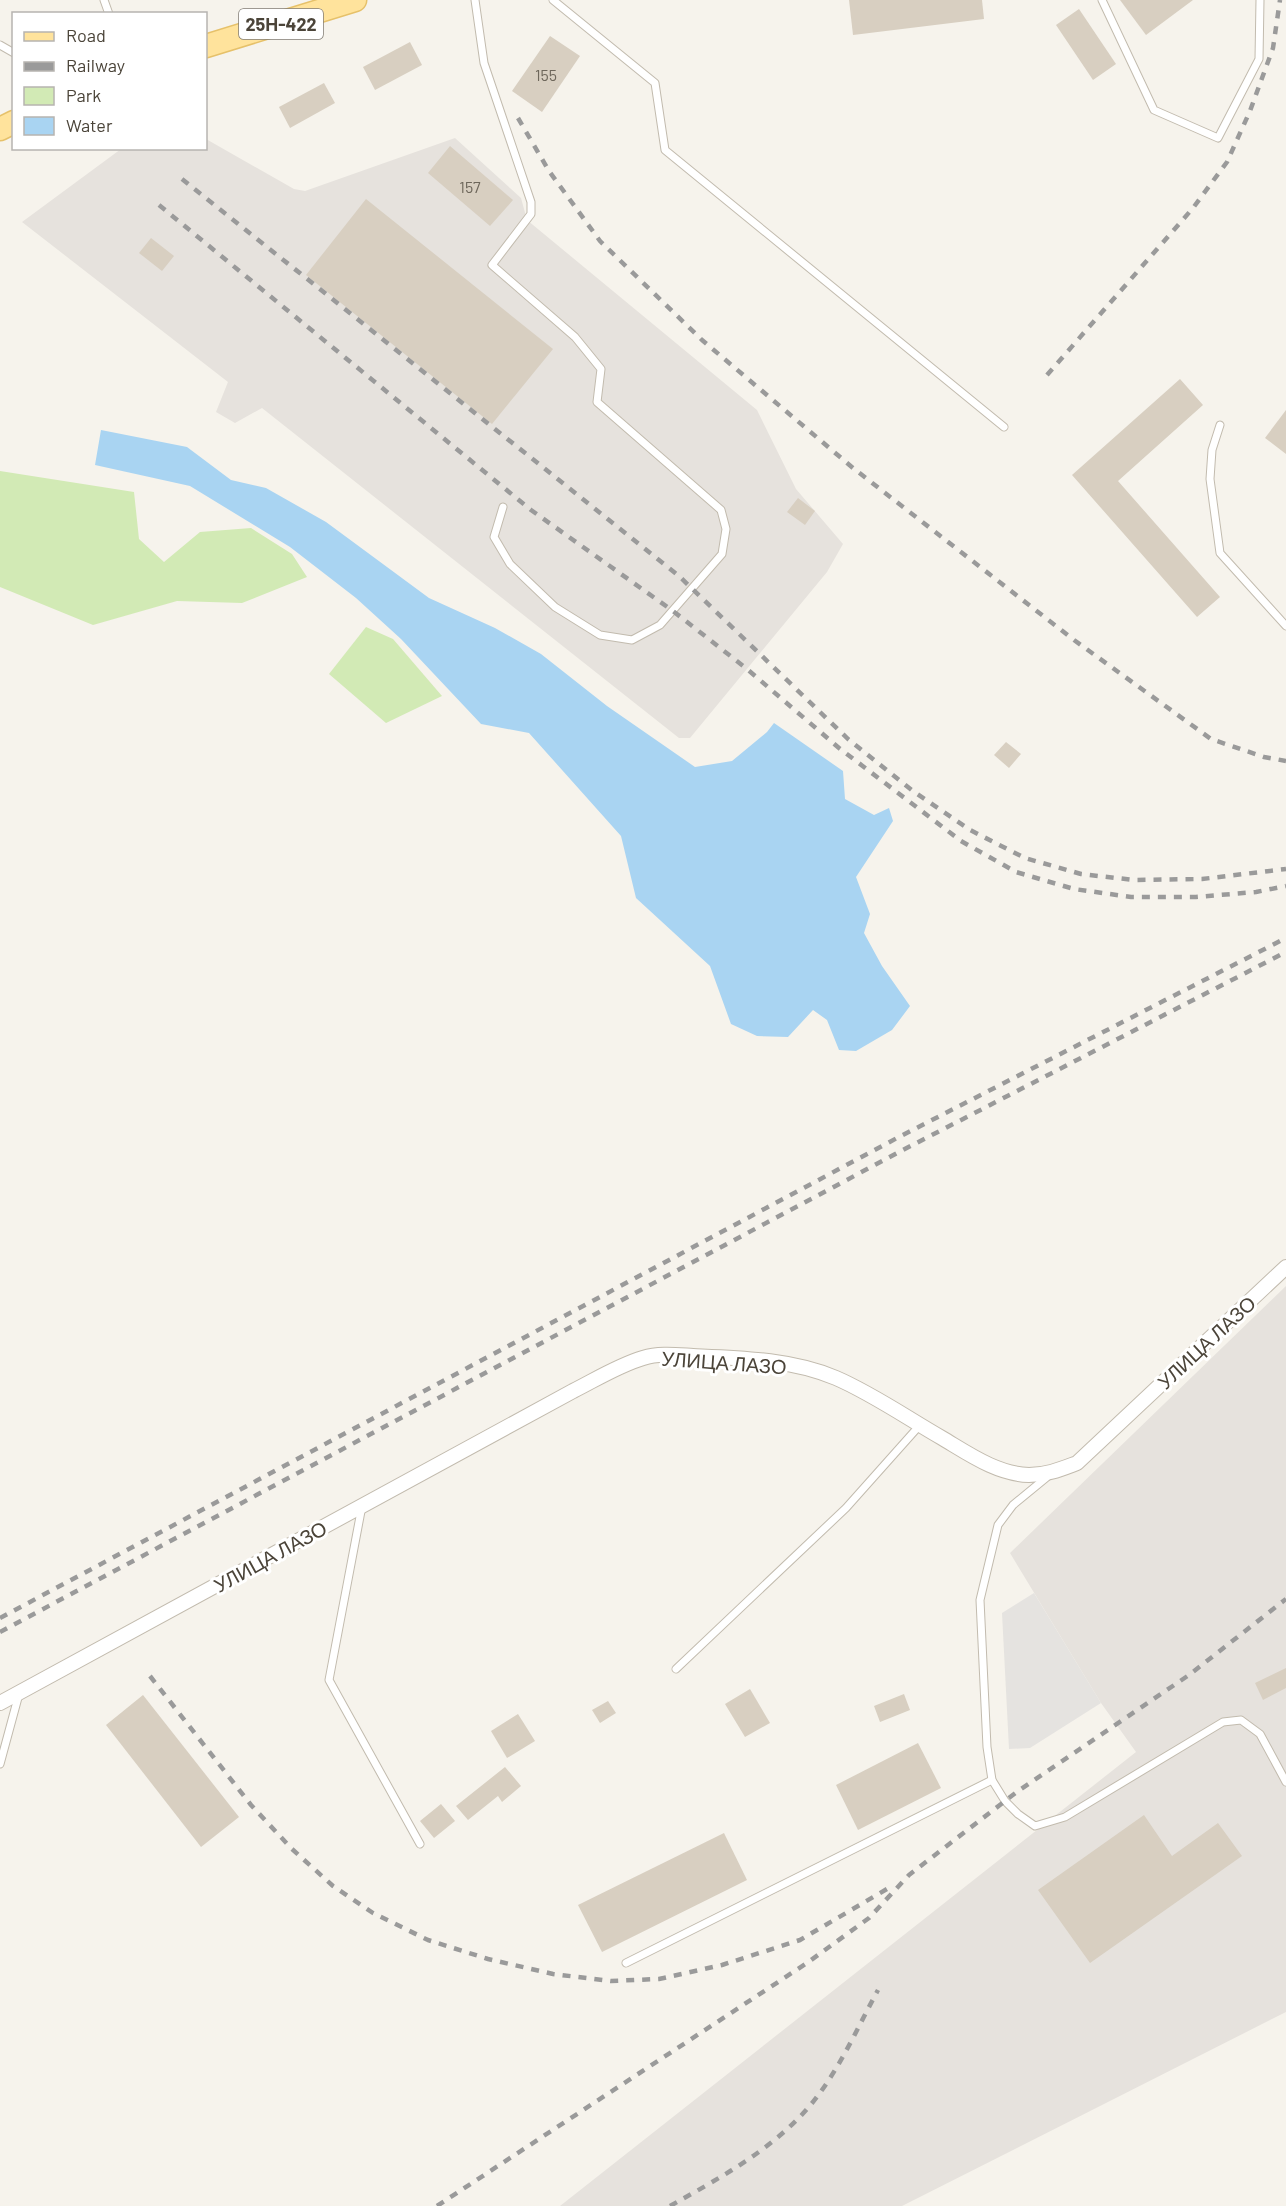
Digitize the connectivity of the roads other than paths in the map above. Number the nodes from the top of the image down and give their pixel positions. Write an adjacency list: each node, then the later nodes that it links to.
1 (355, 0): 6 (main road, 25Н-422)
2 (475, 0): 9 (lane)
3 (553, 0): 8 (lane)
4 (1102, 0): 5 (lane)
5 (1260, 0)
6 (207, 46)
7 (1220, 425): 10 (lane)
8 (1005, 427)
9 (503, 507)
10 (1286, 626)
11 (1286, 1267): 13 (street, УЛИЦА ЛАЗО)
12 (920, 1425): 13 (street, УЛИЦА ЛАЗО); 14 (street, УЛИЦА ЛАЗО); 15 (lane)
13 (1052, 1473): 19 (lane)
14 (362, 1506): 16 (street, УЛИЦА ЛАЗО); 21 (lane)
15 (676, 1669)
16 (19, 1692): 17 (street, УЛИЦА ЛАЗО); 18 (lane)
17 (0, 1703)
18 (0, 1764)
19 (992, 1780): 20 (lane); 22 (lane)
20 (1286, 1782)
21 (420, 1844)
22 (626, 1963)

